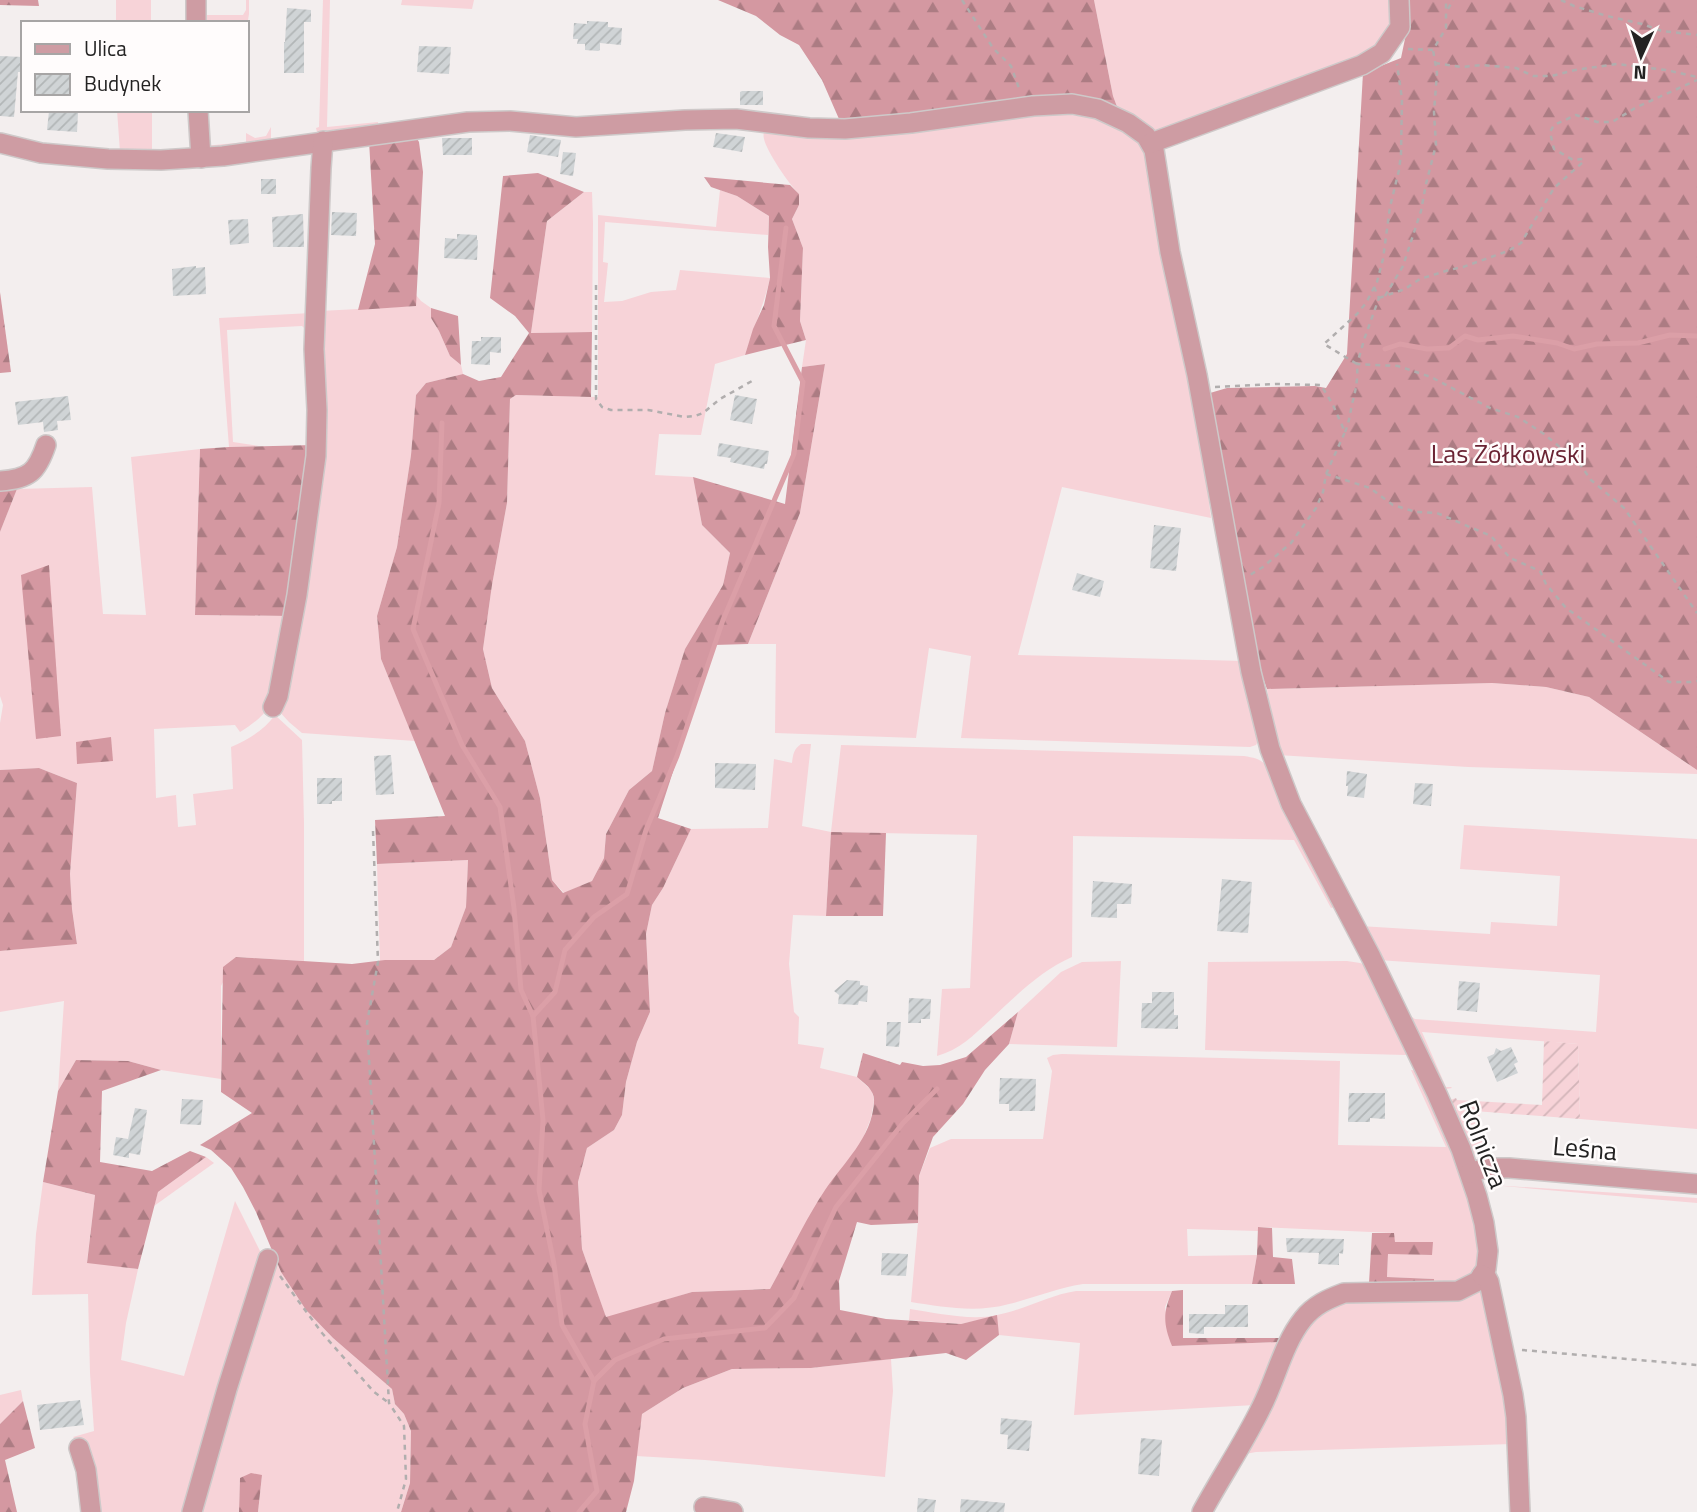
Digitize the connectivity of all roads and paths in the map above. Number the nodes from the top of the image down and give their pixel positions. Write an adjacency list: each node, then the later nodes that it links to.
1 (196, 0): 8 (street)
2 (962, 0): 14 (path)
3 (1399, 0): 10 (street)
4 (1446, 0): 7 (path)
5 (1453, 0): 7 (path)
6 (1561, 0): 9 (path)
7 (1446, 12): 11 (path)
8 (196, 21)
9 (1697, 35)
10 (1387, 46): 11 (path); 18 (street); 21 (path)
11 (1433, 50): 12 (path)
12 (1435, 63): 13 (path); 22 (path)
13 (1697, 78): 22 (path)
14 (1033, 106): 16 (street); 18 (street)
15 (198, 112): 19 (street)
16 (323, 141): 19 (street); 34 (street)
17 (0, 143): 19 (street)
18 (1151, 143): 26 (street, Rolnicza)
19 (201, 158)
20 (596, 285): 25 (path)
21 (1374, 287): 23 (path); 24 (path)
22 (1385, 296): 23 (path)
23 (1379, 298): 24 (path)
24 (1357, 364): 27 (path); 32 (path)
25 (752, 381)
26 (1200, 390): 27 (path); 31 (street, Rolnicza)
27 (1345, 432): 29 (path)
28 (46, 445): 30 (street)
29 (1326, 474): 31 (path); 33 (path)
30 (0, 481)
31 (1235, 584): 36 (street, Rolnicza)
32 (1697, 613)
33 (1697, 681)
34 (273, 708)
35 (373, 831): 42 (path)
36 (1470, 1173): 37 (street, Leśna); 39 (street, Rolnicza)
37 (1697, 1184)
38 (268, 1259): 42 (path); 46 (street)
39 (1482, 1275): 40 (street); 49 (street)
40 (1503, 1349): 41 (path); 50 (street)
41 (1697, 1365)
42 (389, 1403): 47 (path)
43 (79, 1448): 45 (street)
44 (704, 1507): 48 (street)
45 (91, 1512)
46 (192, 1512)
47 (397, 1512)
48 (733, 1512)
49 (1202, 1512)
50 (1520, 1512)

